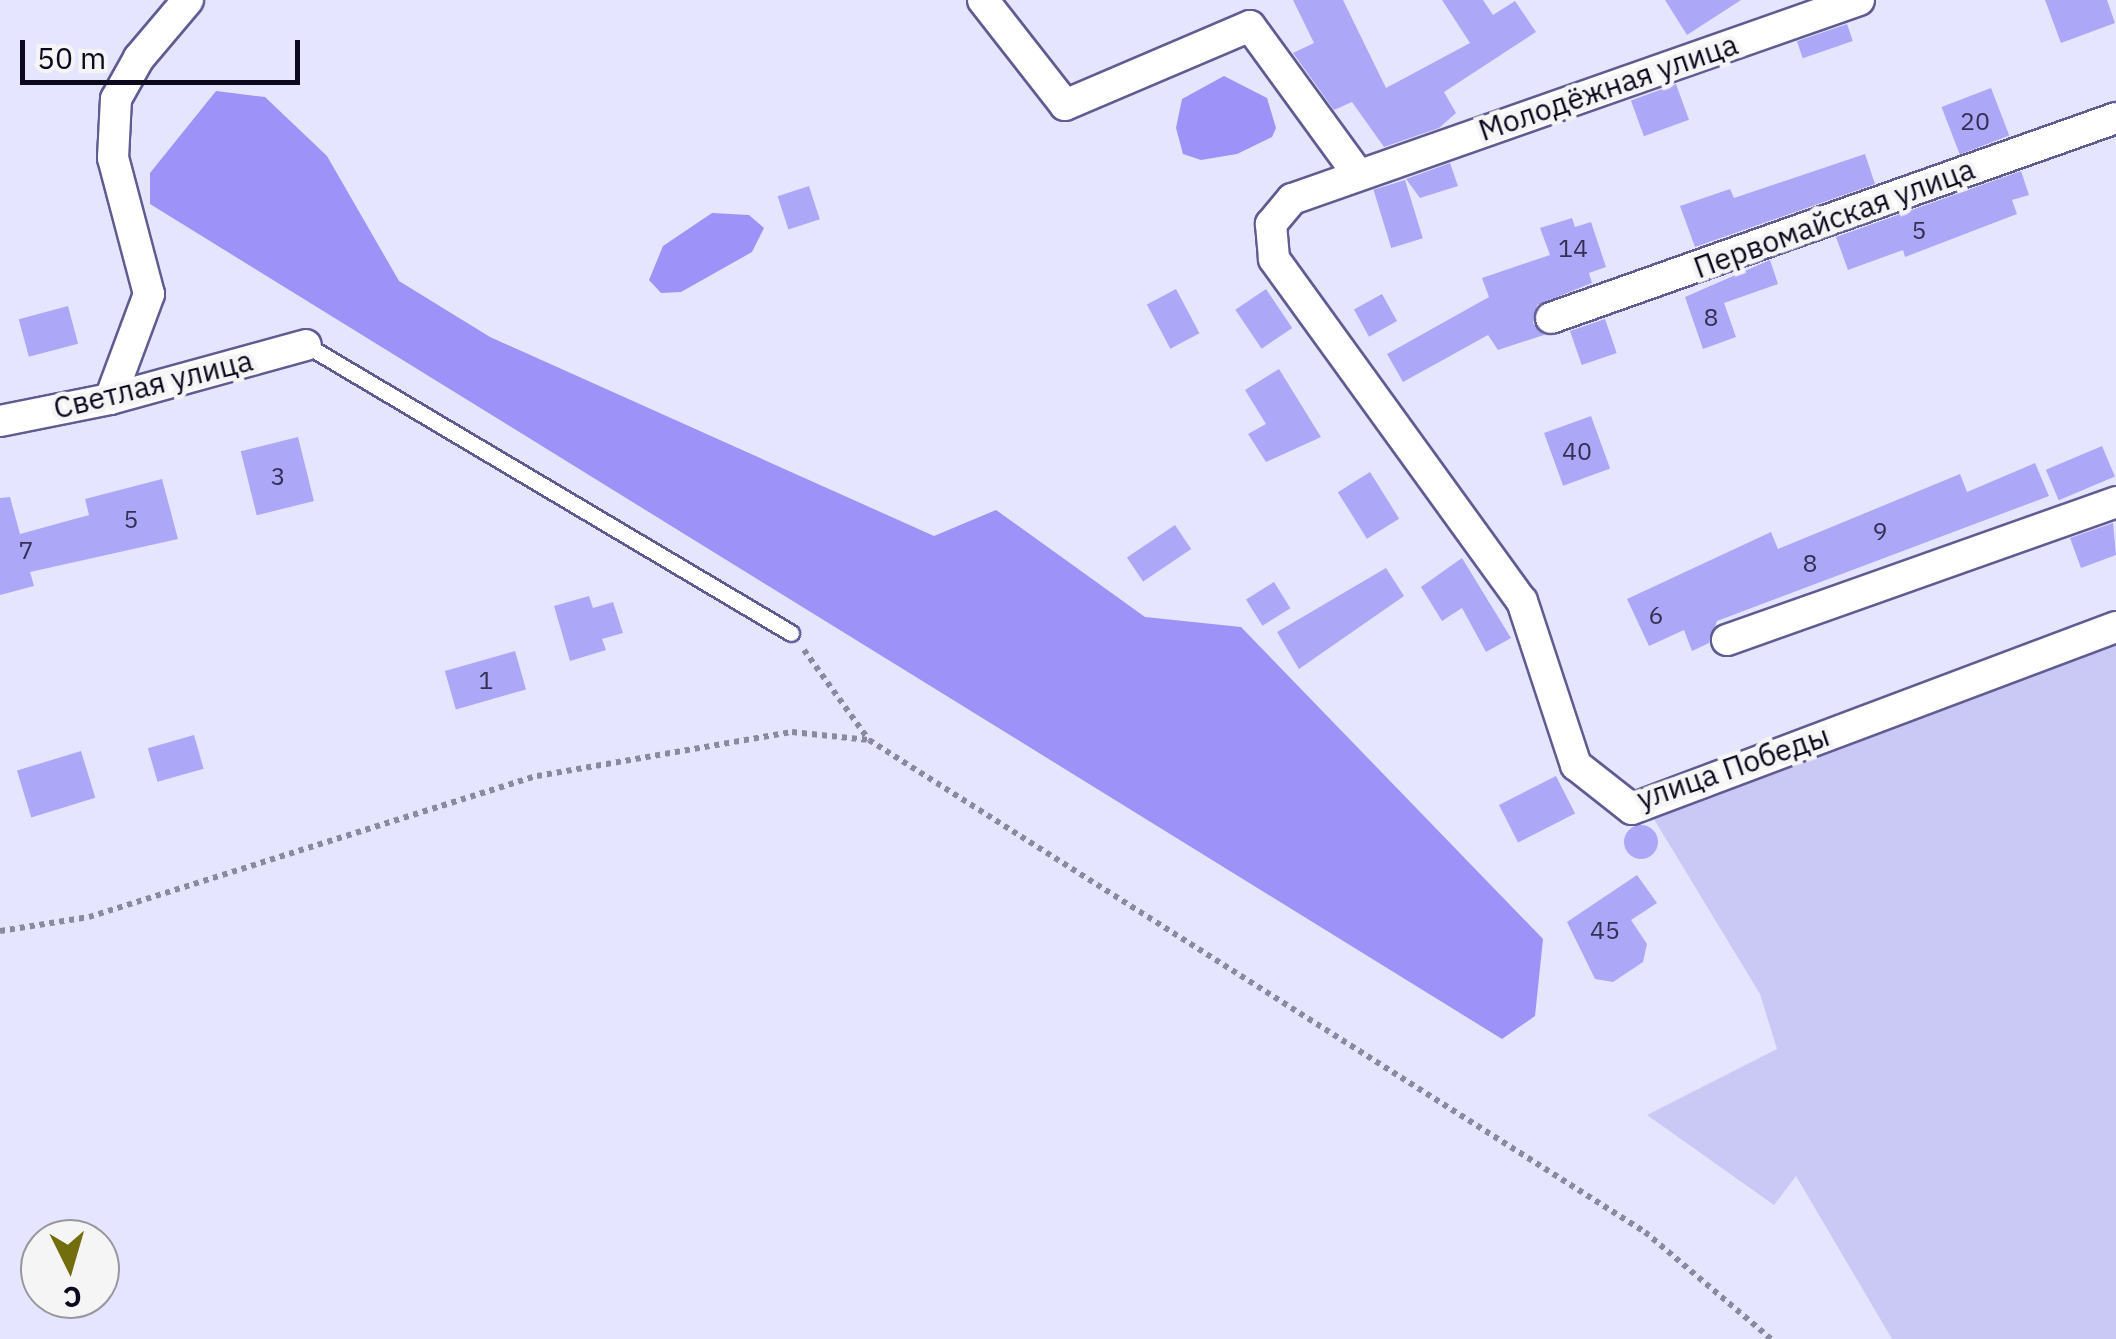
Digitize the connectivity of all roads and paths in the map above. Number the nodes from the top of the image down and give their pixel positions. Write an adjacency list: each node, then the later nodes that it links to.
1 (188, 0): 8 (street)
2 (984, 0): 5 (street)
3 (1859, 0): 5 (street, Молодёжная улица)
4 (2116, 118): 6 (street, Первомайская улица)
5 (1357, 173): 11 (street, Молодёжная улица)
6 (1551, 318)
7 (306, 344): 8 (street, Светлая улица); 13 (lane)
8 (110, 399): 9 (street, Светлая улица)
9 (0, 421)
10 (2116, 502): 14 (street)
11 (1455, 504): 12 (street, улица Победы)
12 (2116, 627)
13 (791, 633): 15 (path)
14 (1728, 640)
15 (869, 740): 16 (path); 17 (path)
16 (0, 931)
17 (1771, 1339)

